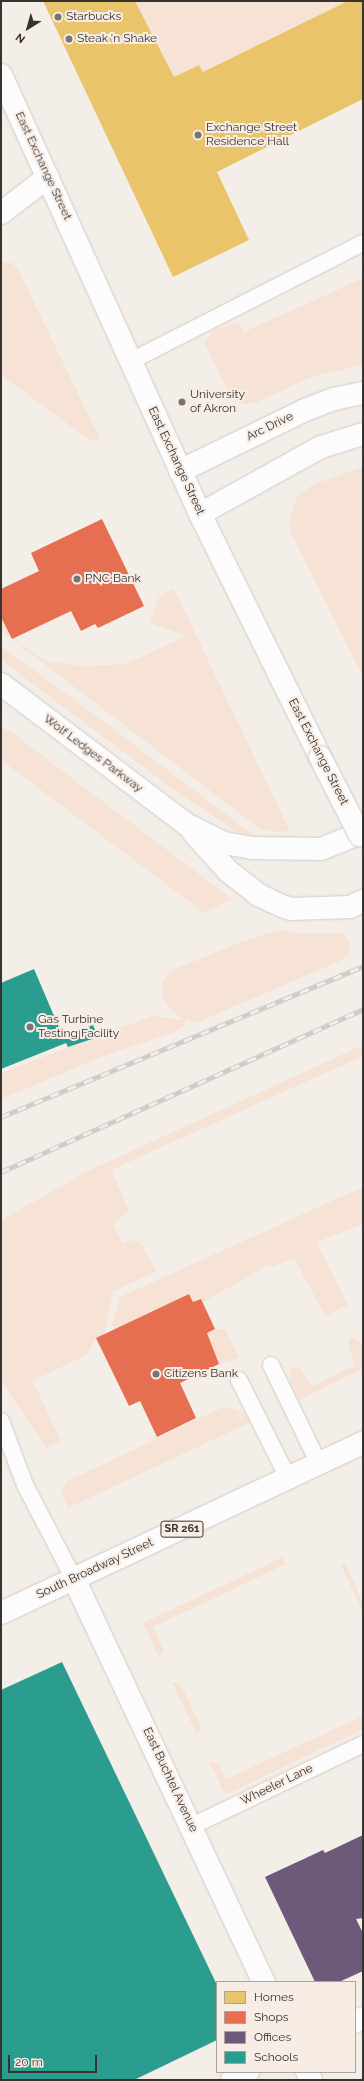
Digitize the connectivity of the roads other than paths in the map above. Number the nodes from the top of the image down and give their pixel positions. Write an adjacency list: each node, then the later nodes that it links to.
1 (1, 75): 2 (main road, East Exchange Street)
2 (48, 177): 3 (main road); 5 (main road, East Exchange Street)
3 (1, 213)
4 (363, 243): 5 (lane)
5 (131, 361): 8 (main road, East Exchange Street)
6 (363, 393): 8 (main road, Arc Drive)
7 (363, 434): 9 (main road)
8 (180, 471): 9 (main road, East Exchange Street)
9 (200, 514): 13 (main road, East Exchange Street, bridge)
10 (1, 684): 11 (main road, Wolf Ledges Parkway)
11 (186, 824): 12 (main road, Wolf Ledges Parkway); 14 (main road, Wolf Ledges Parkway)
12 (363, 832)
13 (363, 842)
14 (363, 901)
15 (271, 1365): 19 (lane)
16 (240, 1380): 20 (lane)
17 (1, 1421): 21 (lane)
18 (363, 1443): 19 (main road, South Broadway Street / SR 261)
19 (319, 1464): 20 (main road, South Broadway Street / SR 261)
20 (288, 1478): 21 (main road, South Broadway Street / SR 261)
21 (74, 1579): 22 (main road, South Broadway Street / SR 261); 24 (main road, East Buchtel Avenue)
22 (1, 1613)
23 (363, 1744): 24 (lane, Wheeler Lane)
24 (192, 1826): 25 (main road, East Buchtel Avenue)
25 (264, 1981)
26 (246, 2073): 27 (main road)
27 (232, 2080)

